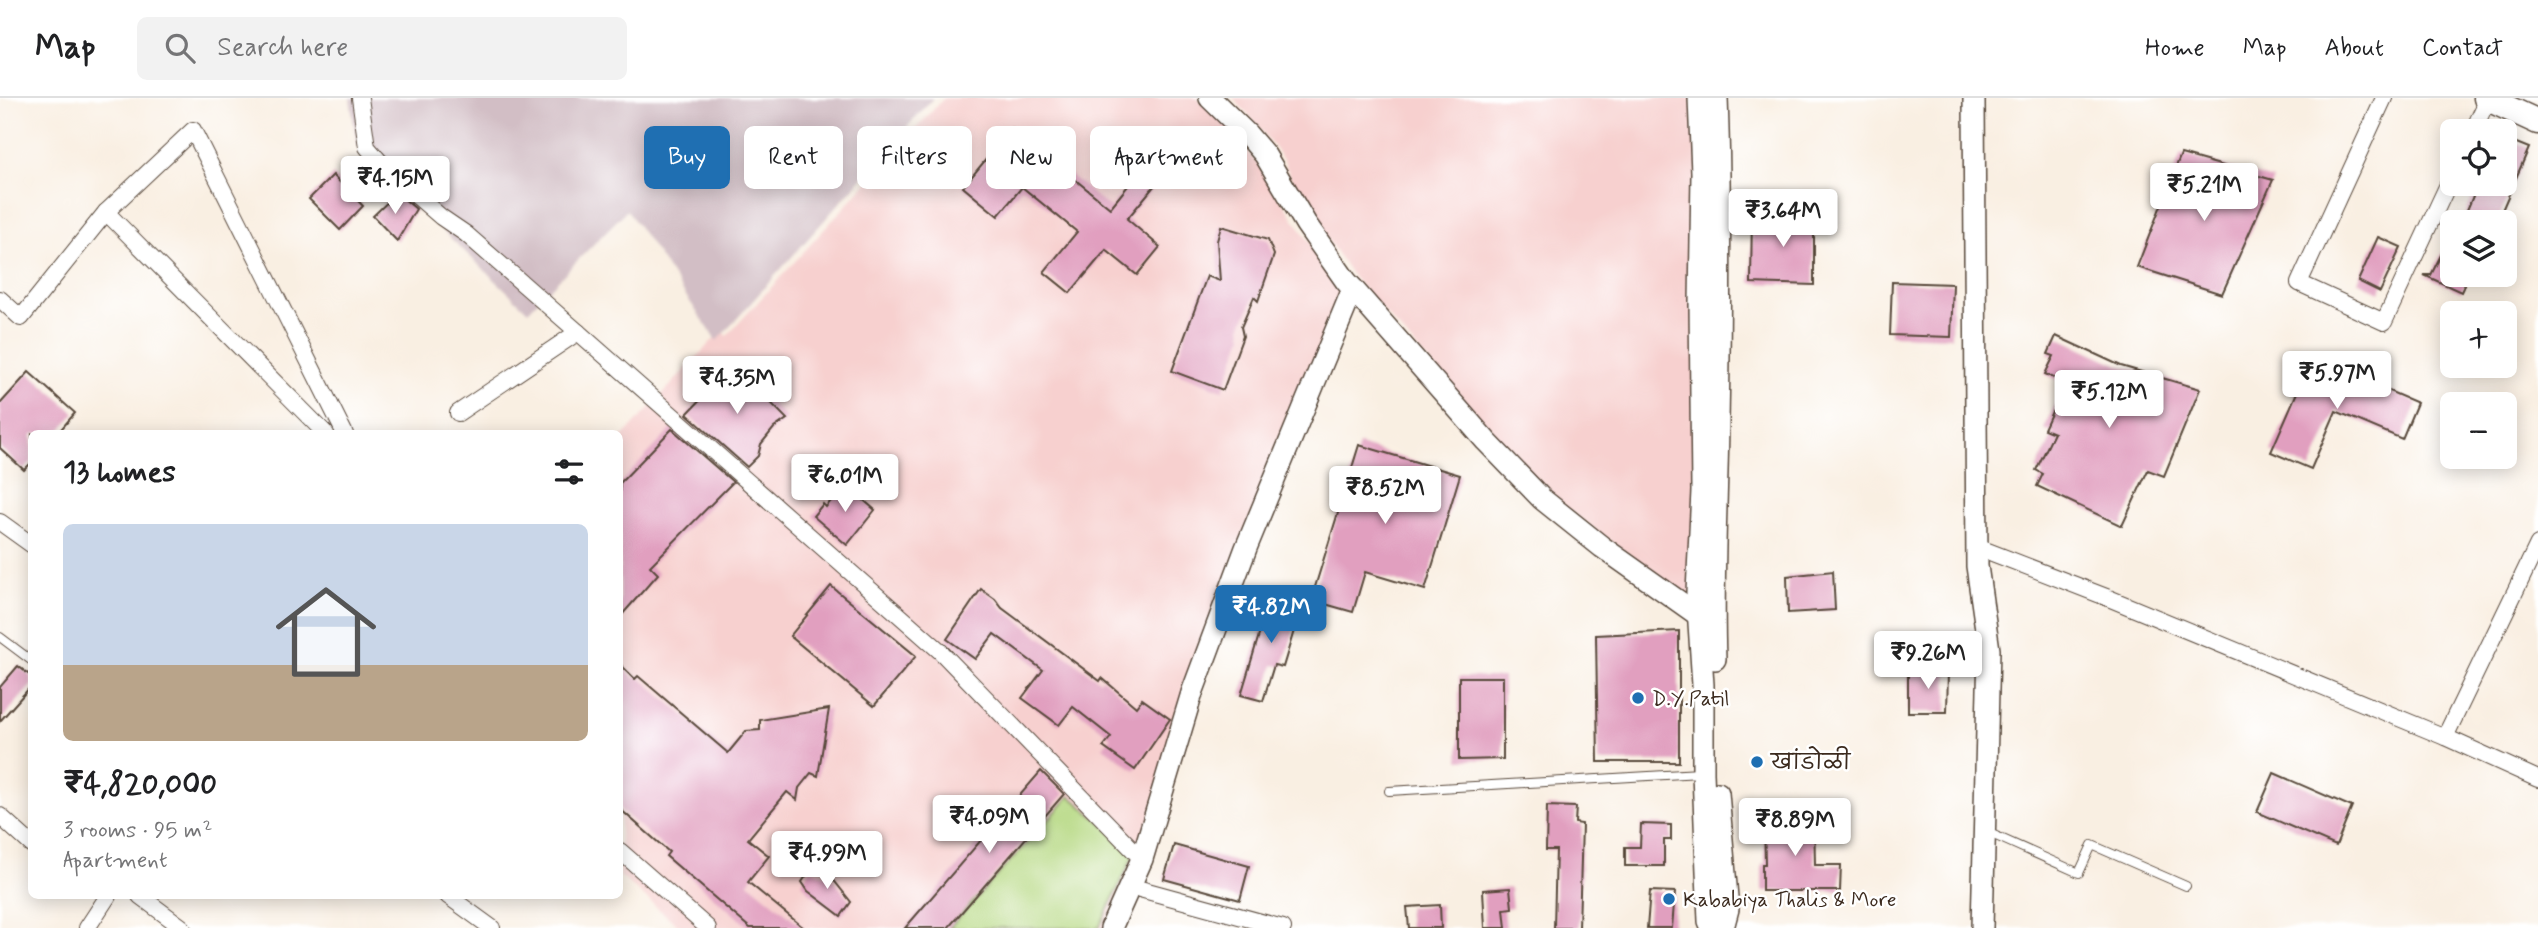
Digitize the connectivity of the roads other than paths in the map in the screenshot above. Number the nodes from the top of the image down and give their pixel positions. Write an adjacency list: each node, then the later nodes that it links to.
1 (360, 98): 14 (street)
2 (1210, 98): 12 (street)
3 (1699, 98): 22 (street)
4 (1717, 98): 22 (street)
5 (1974, 98): 21 (street)
6 (2384, 98): 10 (street)
7 (2487, 98): 8 (street); 9 (main road)
8 (2478, 119)
9 (2538, 122)
10 (2443, 196)
11 (106, 212): 13 (street); 16 (street); 17 (street)
12 (1353, 289): 22 (street); 33 (street)
13 (0, 299)
14 (578, 332): 15 (street); 33 (street)
15 (458, 413)
16 (322, 430)
17 (343, 430)
18 (0, 522): 19 (street)
19 (28, 542)
20 (2538, 544): 25 (street)
21 (1977, 547): 25 (street); 30 (street)
22 (1706, 614): 26 (street); 47 (street)
23 (0, 637): 24 (lane)
24 (28, 658)
25 (2445, 737): 27 (street)
26 (1703, 773): 28 (lane); 46 (street)
27 (2538, 779)
28 (1389, 791)
29 (0, 816): 31 (street)
30 (1984, 831): 35 (lane); 48 (street)
31 (28, 841)
32 (623, 854): 43 (street)
33 (1142, 859): 34 (street)
34 (1129, 886): 44 (street); 45 (street)
35 (2186, 886)
36 (106, 899): 40 (street)
37 (144, 899): 41 (street)
38 (452, 899): 39 (street)
39 (471, 922): 42 (street)
40 (87, 928)
41 (183, 928)
42 (492, 928)
43 (709, 928)
44 (1111, 928)
45 (1283, 928)
46 (1712, 928)
47 (1723, 928)
48 (1982, 928)

